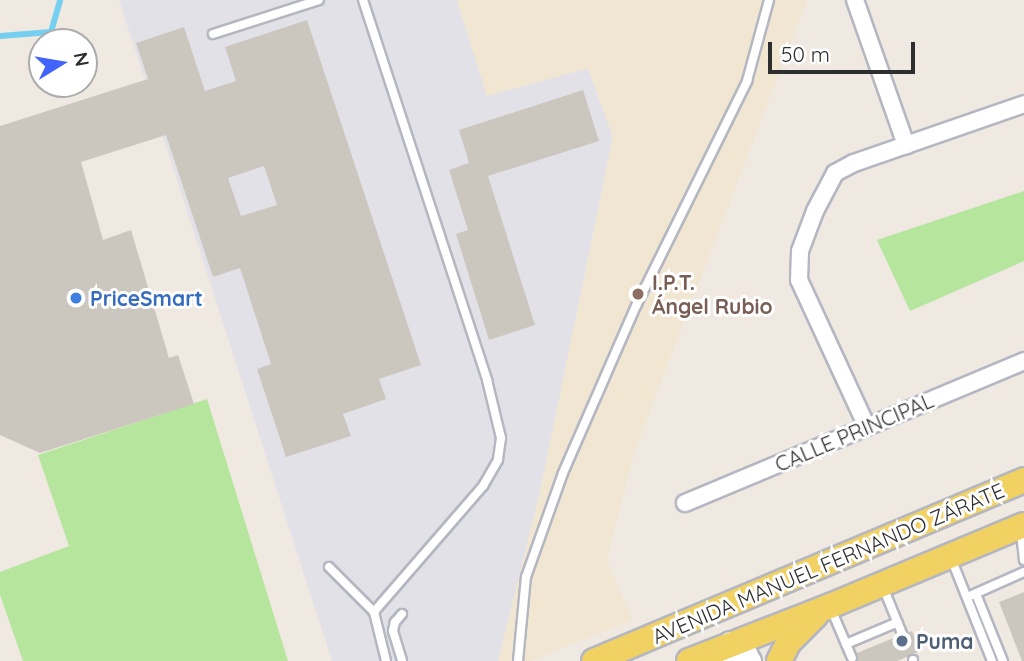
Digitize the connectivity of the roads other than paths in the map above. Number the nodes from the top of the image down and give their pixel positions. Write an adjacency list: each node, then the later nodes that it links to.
1 (318, 0): 5 (lane)
2 (363, 0): 22 (lane)
3 (769, 0): 32 (lane)
4 (855, 0): 7 (street)
5 (213, 34)
6 (1024, 104): 7 (street)
7 (906, 145): 9 (street)
8 (1024, 362): 9 (street, CALLE PRINCIPAL)
9 (867, 427): 11 (street, CALLE PRINCIPAL)
10 (1024, 480): 18 (main road, AVENIDA MANUEL FERNANDO ZÁRATE)
11 (685, 503)
12 (1022, 526): 13 (main road, AVENIDA MANUEL FERNANDO ZÁRATE); 14 (lane)
13 (950, 556): 17 (main road, AVENIDA MANUEL FERNANDO ZÁRATE); 20 (lane)
14 (1024, 560)
15 (329, 567): 22 (lane)
16 (1024, 572): 19 (lane)
17 (882, 584): 21 (main road, AVENIDA MANUEL FERNANDO ZÁRATE); 24 (lane)
18 (766, 587): 25 (main road, AVENIDA MANUEL FERNANDO ZÁRATE); 28 (main road)
19 (976, 594): 20 (lane); 38 (lane)
20 (967, 597): 37 (lane)
21 (826, 608): 27 (lane); 28 (main road, AVENIDA MANUEL FERNANDO ZÁRATE); 36 (main road)
22 (374, 612): 30 (lane)
23 (402, 614): 31 (lane)
24 (898, 622): 26 (lane); 27 (lane)
25 (659, 635): 28 (main road); 33 (main road, AVENIDA MANUEL FERNANDO ZÁRATE)
26 (903, 636)
27 (846, 644): 29 (lane)
28 (728, 652): 34 (main road, AVENIDA MANUEL FERNANDO ZÁRATE); 35 (street)
29 (852, 658)
30 (386, 661)
31 (402, 661)
32 (518, 661)
33 (594, 661)
34 (689, 661)
35 (749, 661)
36 (779, 661)
37 (992, 661)
38 (1003, 661)

